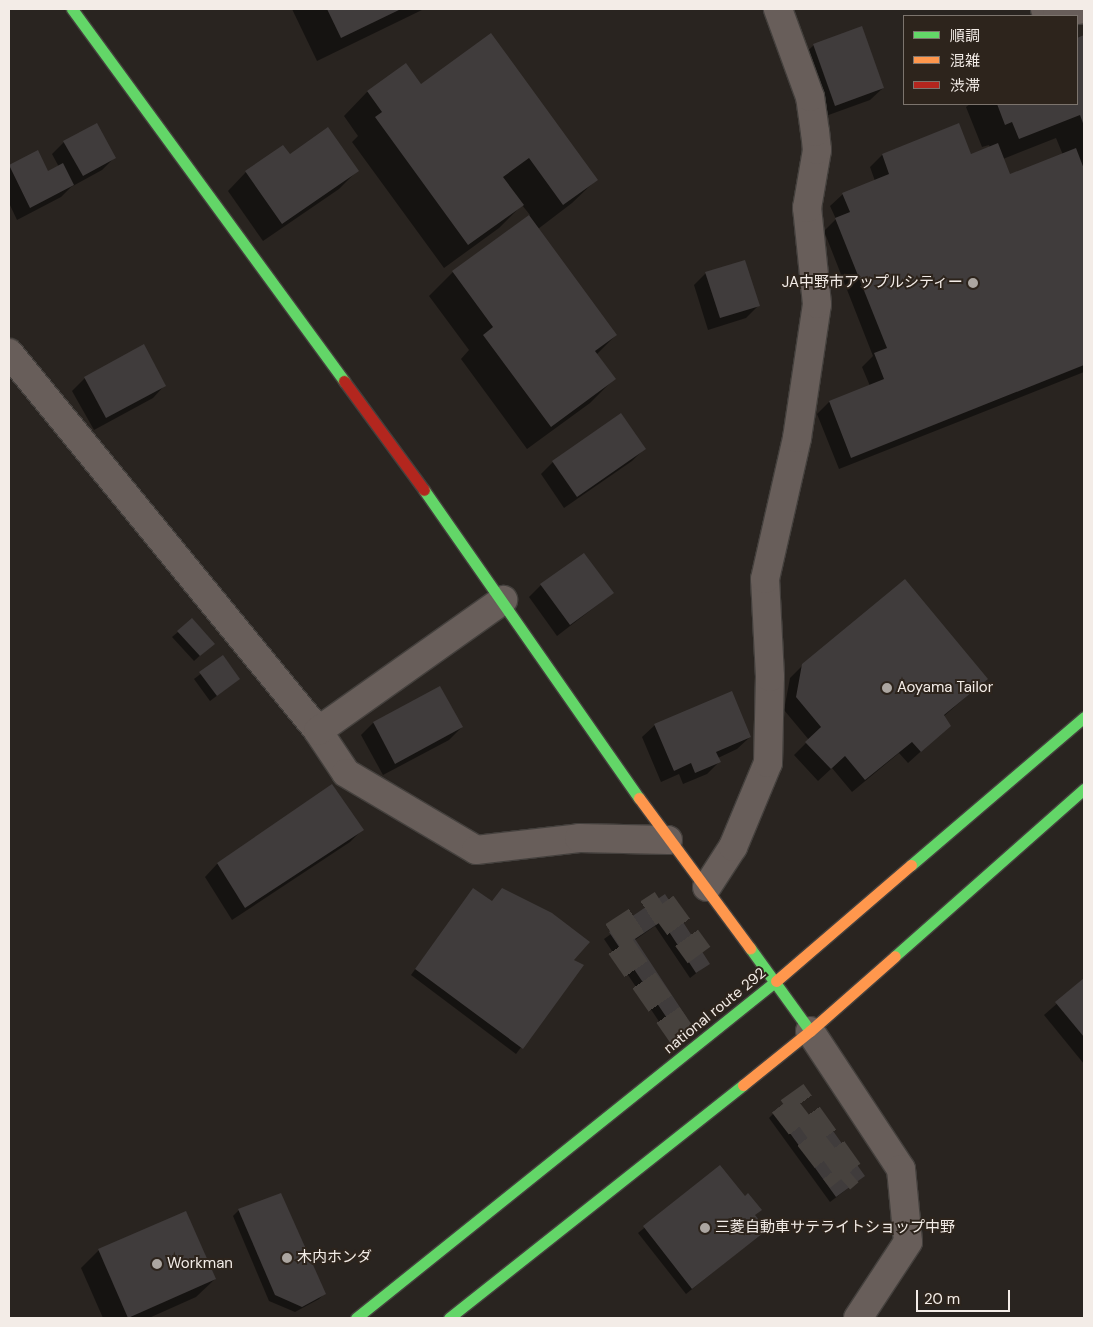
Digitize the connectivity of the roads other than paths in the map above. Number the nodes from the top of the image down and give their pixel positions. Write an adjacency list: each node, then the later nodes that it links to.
1 (72, 9): 6 (main road)
2 (778, 9): 11 (street)
3 (1045, 9): 4 (street)
4 (1084, 9)
5 (9, 353): 8 (street)
6 (503, 600): 8 (street); 10 (main road)
7 (1084, 717): 12 (main road, national route 292)
8 (318, 731): 10 (street)
9 (1084, 789): 13 (main road)
10 (668, 840): 11 (main road)
11 (706, 887): 12 (main road)
12 (774, 982): 13 (main road); 14 (main road, national route 292)
13 (810, 1031): 15 (main road); 16 (street)
14 (356, 1318)
15 (449, 1318)
16 (858, 1318)

